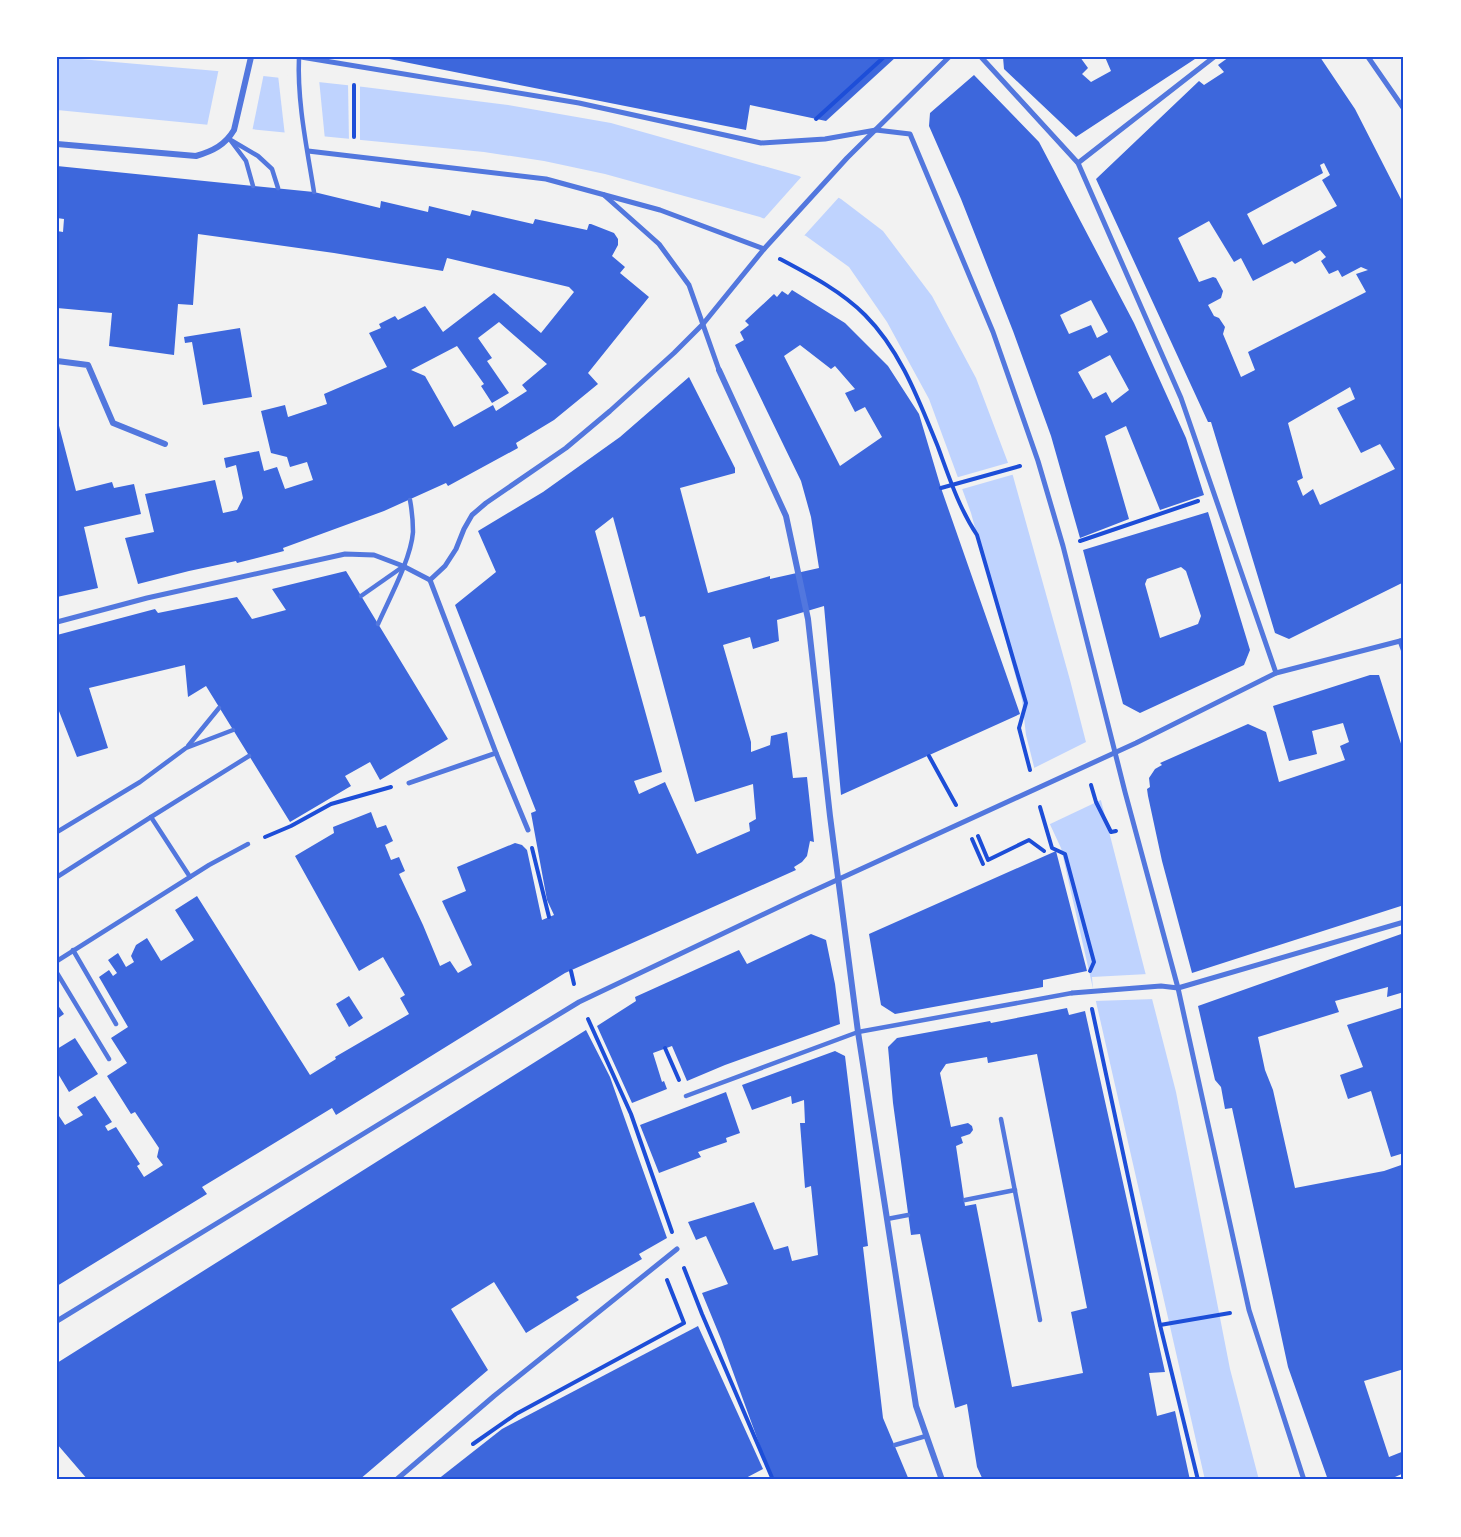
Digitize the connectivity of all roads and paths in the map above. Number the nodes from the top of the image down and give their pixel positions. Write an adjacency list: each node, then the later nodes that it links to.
1 (251, 57): 14 (street)
2 (300, 57): 13 (street); 17 (lane)
3 (884, 57): 12 (path)
4 (949, 57): 13 (street)
5 (981, 57): 18 (street)
6 (1214, 57): 18 (street)
7 (1368, 57): 9 (street)
8 (354, 78): 15 (path)
9 (1398, 99): 10 (street); 11 (street)
10 (1404, 104)
11 (1404, 109)
12 (816, 118)
13 (876, 130): 23 (street); 33 (street)
14 (229, 139): 16 (street); 19 (lane); 20 (lane)
15 (354, 143)
16 (57, 144)
17 (308, 151): 21 (lane); 22 (street)
18 (1078, 163): 31 (street)
19 (253, 186)
20 (278, 188)
21 (314, 192)
22 (603, 194): 23 (street); 24 (street)
23 (766, 247): 24 (street); 29 (path)
24 (703, 324): 26 (street); 35 (street)
25 (57, 361): 27 (street)
26 (719, 370): 71 (street)
27 (165, 444)
28 (1015, 467): 29 (path)
29 (955, 485): 30 (path); 43 (path)
30 (942, 488)
31 (1215, 495): 33 (path); 41 (street)
32 (410, 500): 34 (lane)
33 (1063, 546): 66 (street)
34 (403, 567): 35 (street); 36 (lane); 37 (street); 38 (lane)
35 (430, 580): 46 (street)
36 (361, 596)
37 (57, 622)
38 (378, 624)
39 (1402, 640): 40 (street); 41 (street)
40 (1404, 652)
41 (1276, 674): 52 (street)
42 (219, 708): 45 (lane)
43 (1019, 728)
44 (233, 730): 45 (lane)
45 (186, 748): 54 (lane)
46 (496, 753): 48 (street); 53 (street)
47 (249, 756): 51 (lane)
48 (409, 783)
49 (376, 790): 56 (path)
50 (1096, 802): 55 (path)
51 (151, 817): 59 (lane); 60 (lane)
52 (970, 819): 58 (path); 69 (street)
53 (528, 830): 61 (path)
54 (57, 832)
55 (1111, 832)
56 (248, 844): 60 (lane)
57 (1052, 848): 67 (path)
58 (1044, 851)
59 (57, 877)
60 (190, 877): 63 (lane)
61 (549, 917)
62 (1404, 922): 66 (street)
63 (73, 950): 64 (lane); 70 (lane)
64 (57, 961)
65 (57, 973): 74 (lane)
66 (1178, 988): 67 (street); 83 (street)
67 (1091, 990): 68 (street); 86 (path)
68 (1072, 993): 71 (lane)
69 (579, 1002): 81 (path); 85 (street)
70 (117, 1024)
71 (858, 1032): 75 (lane); 80 (street)
72 (665, 1048): 73 (path)
73 (669, 1056)
74 (110, 1059)
75 (686, 1096)
76 (1002, 1119): 77 (lane)
77 (1015, 1190): 78 (lane); 84 (lane)
78 (965, 1200)
79 (908, 1215): 80 (lane)
80 (887, 1219): 87 (street)
81 (677, 1249): 82 (street); 91 (path)
82 (660, 1263): 89 (path); 90 (street)
83 (1249, 1310): 86 (path); 94 (street)
84 (1040, 1320)
85 (57, 1322)
86 (1160, 1325): 93 (path)
87 (927, 1436): 88 (lane); 92 (street)
88 (895, 1445)
89 (465, 1449)
90 (396, 1480)
91 (773, 1480)
92 (942, 1480)
93 (1198, 1480)
94 (1304, 1480)

